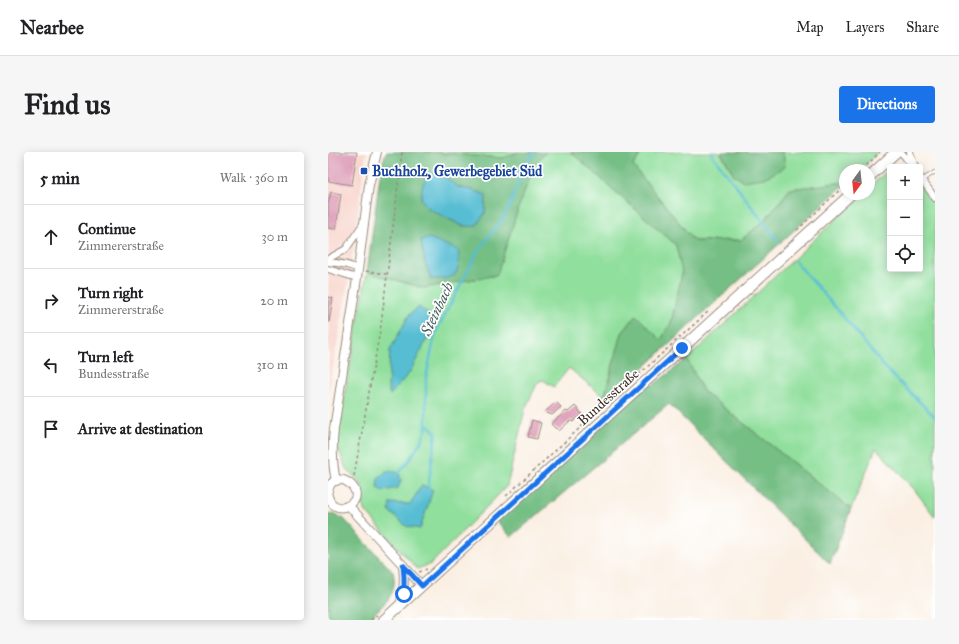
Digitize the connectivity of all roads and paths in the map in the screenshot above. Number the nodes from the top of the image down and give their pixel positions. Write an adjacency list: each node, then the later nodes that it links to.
1 (377, 152): 17 (street)
2 (402, 152): 22 (path)
3 (880, 152): 7 (path)
4 (896, 152): 10 (main road)
5 (901, 152): 8 (street)
6 (910, 152): 9 (street)
7 (868, 164)
8 (911, 164)
9 (913, 164)
10 (875, 171)
11 (935, 172): 12 (lane)
12 (923, 177)
13 (923, 181): 15 (street)
14 (839, 192): 18 (path)
15 (935, 198)
16 (843, 200): 32 (main road, Bundesstraße)
17 (365, 221): 19 (street); 21 (street)
18 (792, 235)
19 (328, 260): 21 (street)
20 (328, 269): 21 (street)
21 (358, 274): 22 (path); 25 (street)
22 (387, 274): 24 (path)
23 (713, 307): 27 (path)
24 (353, 479)
25 (336, 481): 26 (street); 28 (street)
26 (328, 497): 28 (street)
27 (505, 497)
28 (348, 506): 29 (street)
29 (403, 565): 32 (street); 33 (street)
30 (428, 568): 31 (path)
31 (419, 572)
32 (422, 586): 33 (main road, Bundesstraße)
33 (400, 606): 34 (main road, Bundesstraße)
34 (384, 620)

